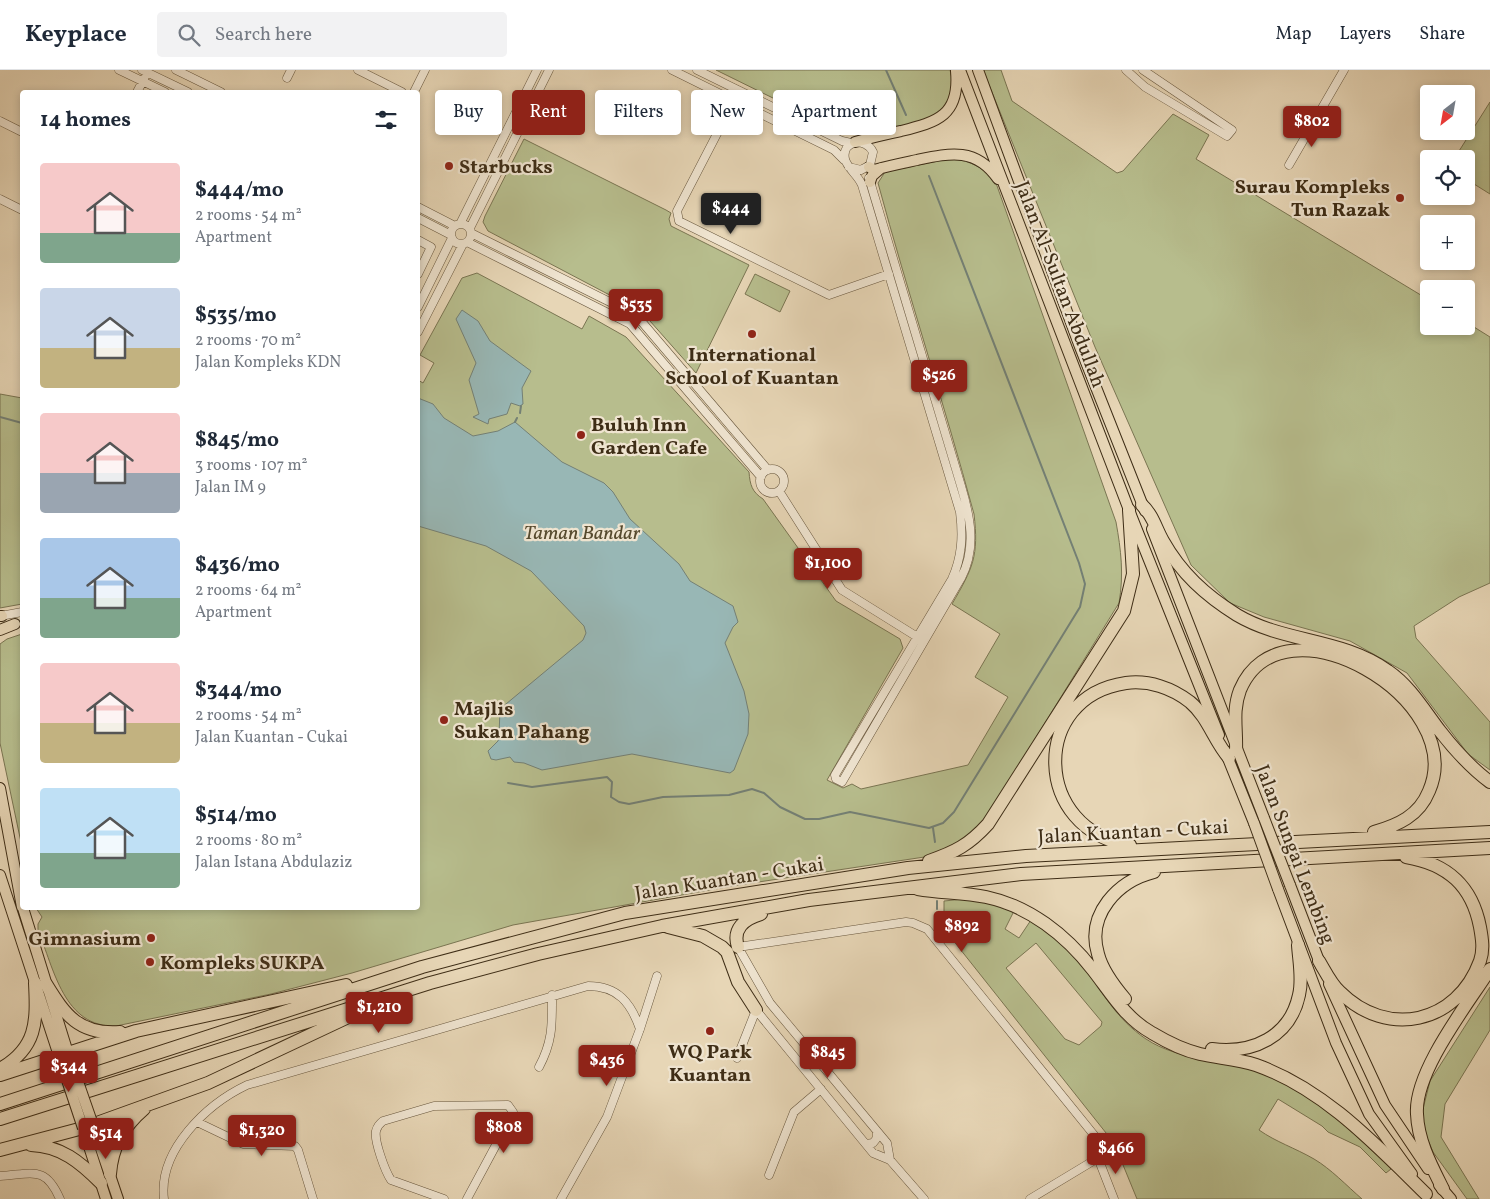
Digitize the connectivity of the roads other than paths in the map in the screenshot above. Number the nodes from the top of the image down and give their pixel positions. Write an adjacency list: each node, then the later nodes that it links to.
1 (119, 70): 18 (street)
2 (176, 70): 23 (street)
3 (291, 70): 17 (street)
4 (358, 70): 24 (street)
5 (425, 70): 25 (street)
6 (537, 70): 43 (street)
7 (549, 70): 44 (street)
8 (672, 70): 26 (street)
9 (697, 70): 19 (street)
10 (956, 70): 32 (main road)
11 (960, 70): 38 (main road, Jalan Al-Sultan Abdullah)
12 (978, 70): 60 (main road, Jalan Al-Sultan Abdullah)
13 (1126, 70): 14 (street)
14 (1142, 70)
15 (1344, 70): 33 (street)
16 (150, 72): 18 (street); 22 (street)
17 (287, 78)
18 (146, 84): 20 (street); 21 (street)
19 (729, 86): 27 (street); 32 (street)
20 (139, 90)
21 (160, 90)
22 (184, 90)
23 (217, 90)
24 (398, 90)
25 (415, 90)
26 (712, 90)
27 (727, 90)
28 (763, 115): 34 (street)
29 (0, 121): 30 (street)
30 (20, 131)
31 (717, 135): 49 (street)
32 (853, 143): 34 (street); 35 (street)
33 (1289, 165)
34 (848, 166): 35 (street); 49 (street)
35 (868, 167): 36 (main road); 37 (street)
36 (882, 168): 37 (main road); 38 (main road)
37 (870, 182): 50 (street)
38 (1006, 190): 61 (main road, Jalan Al-Sultan Abdullah)
39 (0, 199): 41 (street)
40 (420, 208): 43 (street)
41 (20, 209)
42 (420, 219): 45 (street)
43 (458, 225): 44 (street); 45 (street)
44 (470, 231): 47 (street); 52 (street)
45 (452, 237): 47 (street); 51 (street)
46 (420, 241): 48 (street)
47 (465, 243): 53 (street); 54 (street)
48 (420, 270)
49 (888, 274): 50 (street)
50 (895, 283): 55 (street); 56 (street)
51 (420, 303)
52 (636, 316): 53 (street); 57 (street)
53 (630, 324): 58 (street)
54 (420, 328)
55 (942, 422): 56 (street); 67 (street)
56 (933, 425): 66 (street)
57 (768, 470): 58 (street); 59 (street)
58 (761, 477): 59 (street)
59 (779, 490): 66 (street)
60 (1142, 505): 68 (main road, Jalan Sungai Lembing); 69 (highway)
61 (1129, 510): 68 (main road, Jalan Sungai Lembing); 77 (highway)
62 (20, 612): 63 (street)
63 (1, 616)
64 (19, 624): 65 (main road)
65 (0, 628)
66 (916, 636): 67 (street); 67 (street)
67 (925, 641)
68 (1232, 754): 72 (highway); 74 (highway); 84 (main road, Jalan Sungai Lembing, bridge); 86 (main road, Jalan Sungai Lembing, bridge)
69 (1490, 782)
70 (0, 788): 80 (main road)
71 (1490, 832): 72 (highway, Jalan Kuantan - Cukai)
72 (1352, 838): 74 (highway, Jalan Kuantan - Cukai)
73 (1490, 848): 75 (highway, Jalan Kuantan - Cukai)
74 (1152, 849): 77 (highway, Jalan Kuantan - Cukai)
75 (1391, 853): 76 (highway, Jalan Kuantan - Cukai); 86 (highway)
76 (1178, 866): 79 (highway, Jalan Kuantan - Cukai); 84 (highway)
77 (908, 868): 89 (highway, Jalan Kuantan - Cukai)
78 (0, 875): 90 (main road)
79 (904, 887): 81 (highway, Jalan Kuantan - Cukai); 119 (highway)
80 (20, 891)
81 (809, 900): 83 (highway, Jalan Kuantan - Cukai); 85 (highway)
82 (24, 910): 90 (main road)
83 (662, 926): 91 (highway, Jalan Kuantan - Cukai); 93 (highway)
84 (1298, 945): 119 (main road, Jalan Sungai Lembing)
85 (738, 948): 106 (street); 113 (street)
86 (1319, 961): 118 (main road, Jalan Sungai Lembing)
87 (1490, 969): 118 (highway)
88 (657, 976): 94 (street)
89 (385, 979): 95 (highway); 103 (highway, Jalan Kuantan - Cukai)
90 (40, 983): 95 (highway); 96 (main road); 99 (highway)
91 (392, 994): 102 (highway); 104 (highway, Jalan Kuantan - Cukai)
92 (552, 995): 94 (street); 98 (street); 105 (street)
93 (756, 1010): 97 (street); 101 (street)
94 (640, 1029): 128 (street)
95 (136, 1031): 96 (highway)
96 (63, 1055): 100 (highway); 107 (main road, bridge)
97 (737, 1058)
98 (539, 1067)
99 (0, 1069)
100 (0, 1074)
101 (821, 1089): 108 (street); 115 (street)
102 (154, 1103): 107 (highway); 117 (highway)
103 (0, 1104)
104 (0, 1119)
105 (198, 1122): 124 (street); 125 (street)
106 (870, 1124): 108 (street); 109 (street)
107 (88, 1126): 111 (highway); 117 (main road)
108 (858, 1133): 110 (street)
109 (878, 1133): 110 (street); 114 (street)
110 (866, 1144): 114 (street)
111 (18, 1146): 112 (highway); 117 (highway)
112 (0, 1150)
113 (1107, 1151)
114 (890, 1160): 129 (street)
115 (769, 1175)
116 (0, 1176): 121 (street)
117 (105, 1178): 122 (main road); 123 (main road)
118 (1447, 1194)
119 (1428, 1196)
120 (1039, 1197): 130 (street); 131 (street)
121 (60, 1199)
122 (106, 1199)
123 (118, 1199)
124 (164, 1199)
125 (313, 1199)
126 (444, 1199): 127 (street)
127 (467, 1199)
128 (561, 1199)
129 (924, 1199)
130 (1030, 1199)
131 (1114, 1199)

